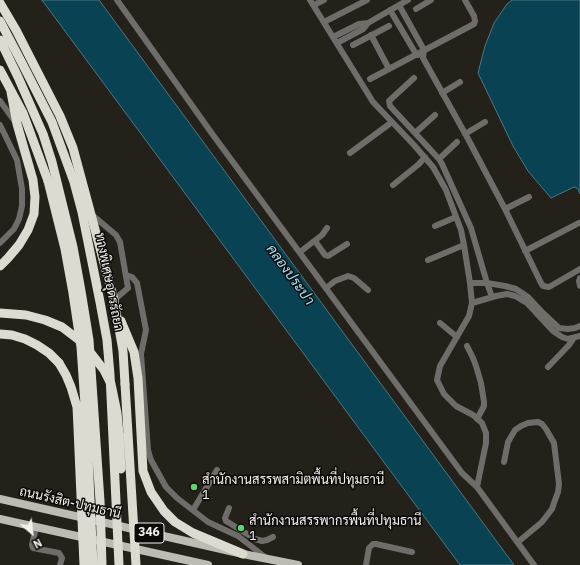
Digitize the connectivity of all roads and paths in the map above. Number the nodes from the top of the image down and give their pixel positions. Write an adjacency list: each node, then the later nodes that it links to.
1 (117, 0): 56 (street)
2 (324, 0): 8 (street)
3 (367, 0): 13 (street)
4 (408, 0): 9 (street)
5 (431, 0): 10 (street)
6 (465, 0): 21 (street)
7 (0, 3): 46 (highway)
8 (312, 3): 13 (street)
9 (399, 5): 11 (street); 21 (street)
10 (416, 9)
11 (390, 10): 14 (street); 22 (street)
12 (0, 21): 100 (highway, ทางพิเศษอุดรรัถยา, bridge)
13 (324, 22): 17 (street)
14 (368, 22): 17 (street); 19 (street)
15 (389, 26): 16 (street)
16 (371, 35): 20 (street); 24 (street)
17 (333, 37): 19 (street)
18 (0, 40): 99 (highway, bridge)
19 (337, 43): 33 (street)
20 (352, 45)
21 (424, 50): 22 (street); 23 (street)
22 (416, 54): 23 (street); 24 (street)
23 (423, 58): 30 (street)
24 (388, 69): 27 (street)
25 (0, 70): 29 (highway)
26 (414, 78): 37 (street)
27 (370, 80)
28 (460, 82): 30 (street)
29 (11, 92): 35 (highway); 98 (highway, bridge)
30 (442, 93): 38 (street)
31 (0, 101): 35 (street)
32 (435, 115): 37 (street)
33 (392, 122): 40 (street); 41 (street)
34 (485, 122): 38 (street)
35 (17, 124): 58 (highway)
36 (0, 125): 52 (street)
37 (415, 133): 42 (street)
38 (465, 134): 45 (street)
39 (457, 142): 42 (street)
40 (350, 153)
41 (425, 157): 43 (street); 47 (street)
42 (439, 159): 63 (street)
43 (393, 185)
44 (529, 197): 45 (street)
45 (504, 209): 55 (street)
46 (92, 214): 60 (street); 68 (highway)
47 (456, 217): 49 (street); 54 (street)
48 (579, 223): 55 (street)
49 (435, 226)
50 (327, 228): 51 (street)
51 (315, 241): 53 (street); 56 (street)
52 (0, 243)
53 (347, 244)
54 (464, 245): 57 (street); 62 (street)
55 (525, 251): 59 (street)
56 (300, 252): 65 (street)
57 (428, 260)
58 (0, 266)
59 (580, 268)
60 (126, 275): 68 (street); 86 (street)
61 (580, 278): 64 (street)
62 (470, 283): 63 (street); 69 (street)
63 (487, 283): 67 (street); 73 (street)
64 (580, 286)
65 (326, 288): 66 (street); 83 (street)
66 (368, 290)
67 (492, 297): 69 (street); 77 (street)
68 (114, 300): 71 (highway)
69 (472, 303): 76 (street)
70 (0, 313): 101 (highway, bridge)
71 (117, 313): 94 (highway); 102 (highway, bridge)
72 (440, 323): 76 (street)
73 (580, 326)
74 (0, 334): 97 (highway, bridge)
75 (580, 336): 77 (street)
76 (458, 337): 80 (street)
77 (573, 339): 79 (street)
78 (467, 346): 80 (street)
79 (548, 367)
80 (477, 419): 83 (street)
81 (504, 462): 91 (street)
82 (217, 470): 86 (street)
83 (477, 488): 91 (street)
84 (0, 499): 94 (main road, ถนนรังสิต-ปทุมธานี / 346)
85 (229, 508): 90 (street)
86 (193, 510): 92 (street)
87 (0, 520): 88 (main road, 346)
88 (36, 527): 96 (street); 103 (main road, 346)
89 (273, 537): 90 (street)
90 (256, 539): 92 (street)
91 (518, 542): 106 (street)
92 (250, 546): 94 (street); 95 (street)
93 (412, 552): 105 (street)
94 (243, 554): 95 (main road, ถนนรังสิต-ปทุมธานี / 346)
95 (266, 559): 104 (main road, ถนนรังสิต-ปทุมธานี / 346)
96 (60, 565)
97 (84, 565)
98 (93, 565)
99 (102, 565)
100 (119, 565)
101 (125, 565)
102 (136, 565)
103 (208, 565)
104 (298, 565)
105 (366, 565)
106 (534, 565)

